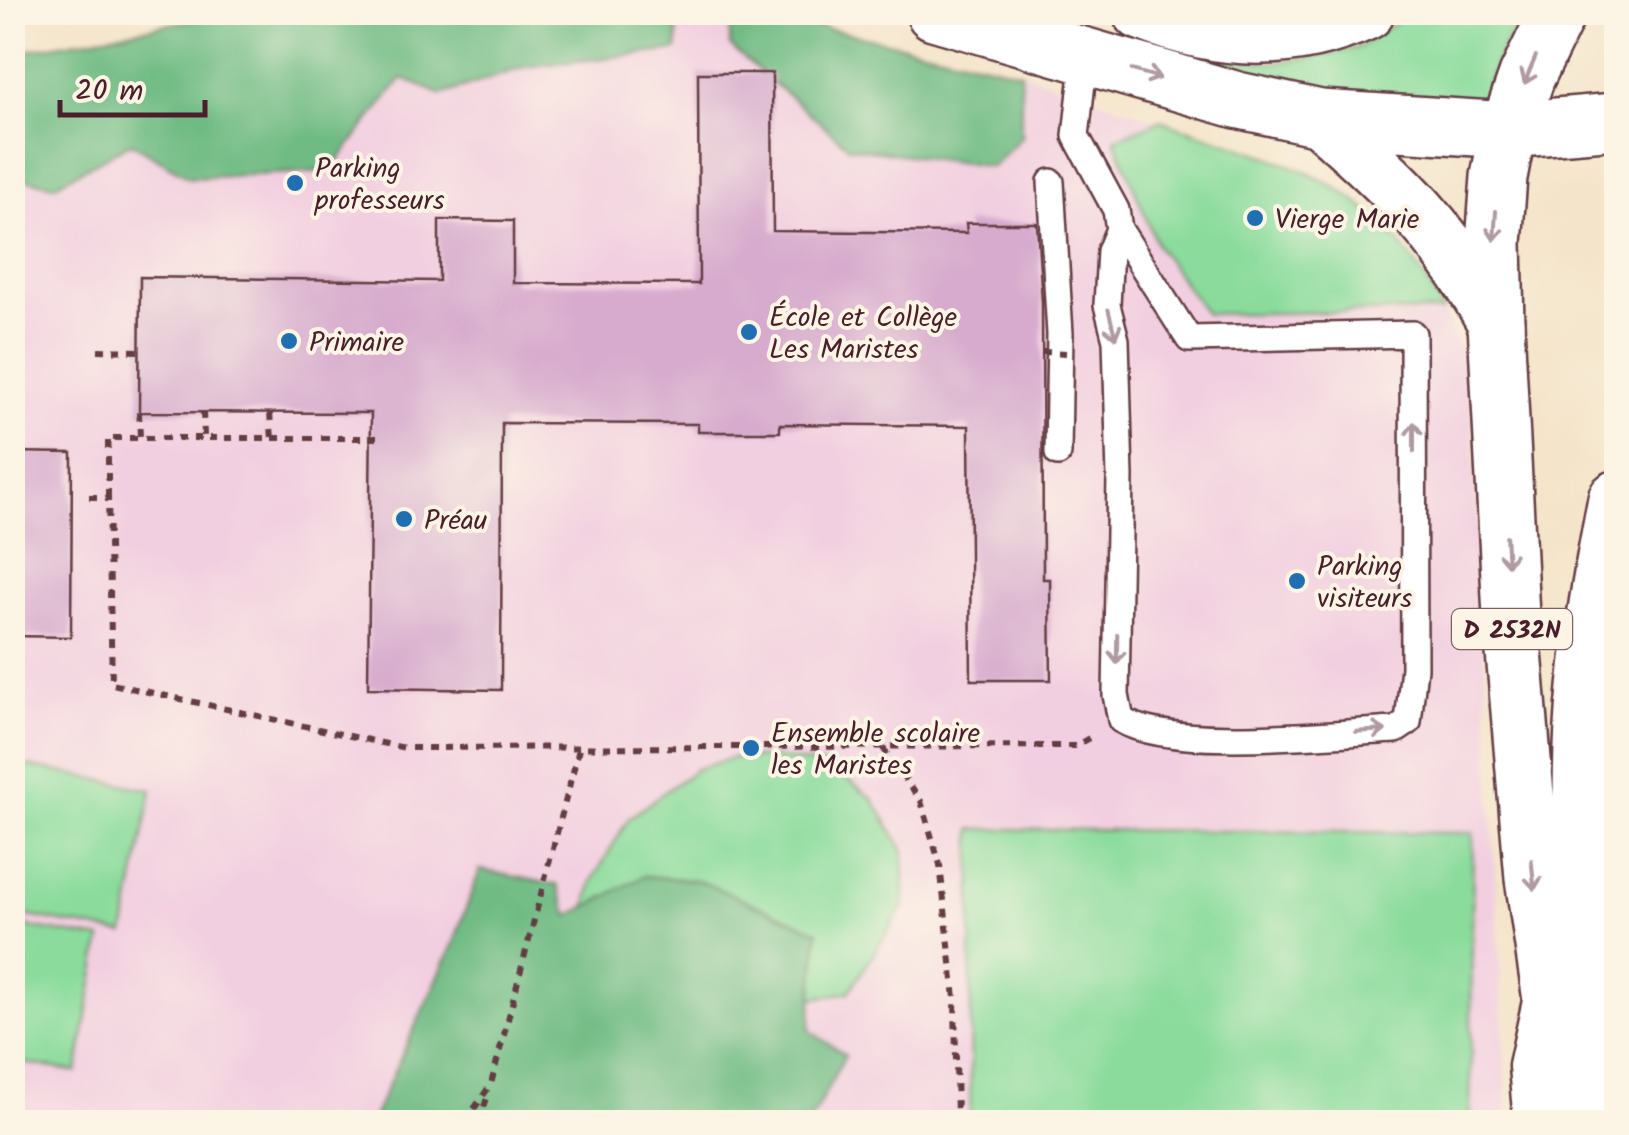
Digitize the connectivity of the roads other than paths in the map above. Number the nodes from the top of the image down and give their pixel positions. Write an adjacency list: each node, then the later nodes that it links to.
1 (934, 12): 5 (main road)
2 (1141, 12): 3 (main road)
3 (1366, 12)
4 (1558, 12): 8 (main road, D 2532N, one-way to 8)
5 (1064, 38): 6 (main road, one-way to 6); 10 (lane)
6 (1320, 118): 8 (main road); 11 (main road)
7 (1616, 121): 8 (main road)
8 (1508, 130): 11 (main road, D 2532N, one-way to 11)
9 (1051, 182): 12 (lane)
10 (1119, 229): 10 (lane, one-way to 10)
11 (1496, 323): 14 (main road, D 2532N, one-way to 14)
12 (1058, 454)
13 (1616, 499): 17 (main road)
14 (1550, 992): 15 (street); 16 (main road, D 2532N)
15 (1539, 1122)
16 (1587, 1122)
17 (1603, 1122)

